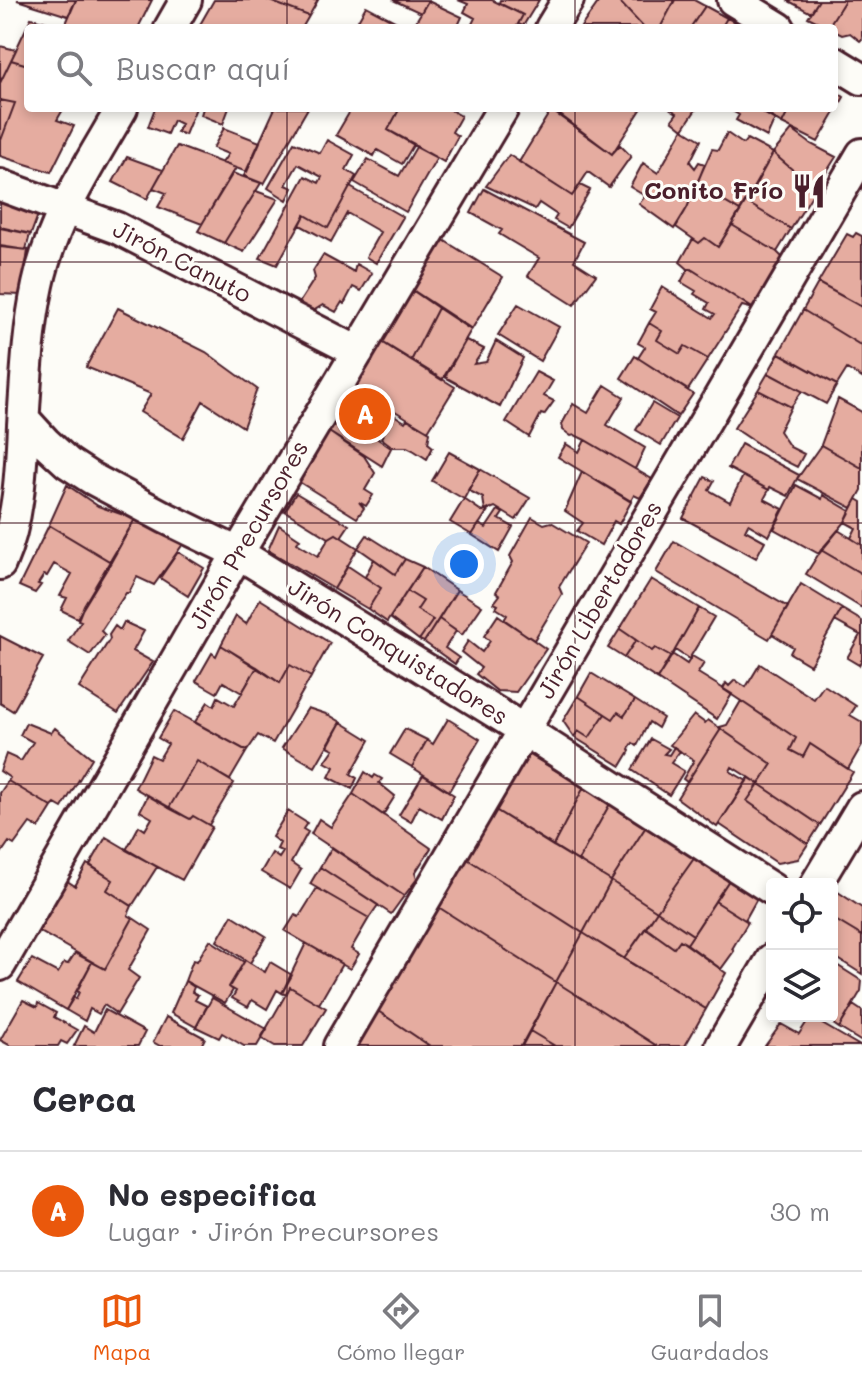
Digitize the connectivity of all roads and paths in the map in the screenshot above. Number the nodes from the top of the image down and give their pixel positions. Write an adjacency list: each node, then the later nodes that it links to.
1 (186, 0): 4 (street)
2 (568, 0): 5 (street)
3 (733, 0): 6 (street)
4 (172, 24)
5 (553, 24)
6 (772, 24)
7 (838, 64): 8 (street)
8 (862, 79)
9 (120, 112): 13 (street)
10 (501, 112): 14 (street, Jirón Precursores)
11 (862, 154): 18 (street, Jirón Libertadores)
12 (0, 185): 13 (street, Jirón Canuto)
13 (66, 208): 14 (street, Jirón Canuto); 15 (street)
14 (358, 352): 16 (street, Jirón Precursores)
15 (24, 419): 16 (street, Jirón Conquistadores); 17 (street)
16 (238, 553): 18 (street, Jirón Conquistadores); 22 (street, Jirón Precursores)
17 (0, 564)
18 (524, 730): 21 (street, Jirón Conquistadores); 24 (street, Jirón Libertadores)
19 (862, 807): 20 (street)
20 (820, 878)
21 (766, 885)
22 (0, 965)
23 (766, 969): 25 (street)
24 (339, 1046)
25 (721, 1046)

